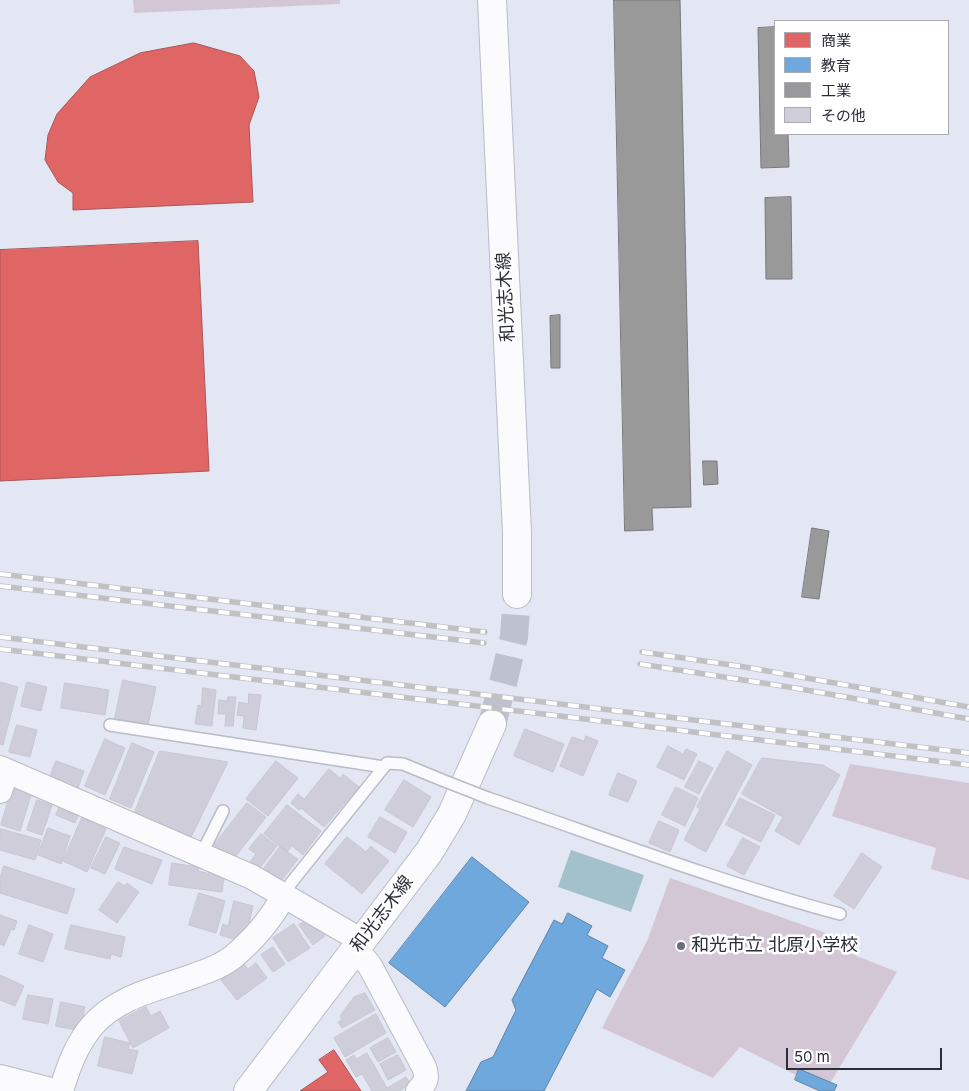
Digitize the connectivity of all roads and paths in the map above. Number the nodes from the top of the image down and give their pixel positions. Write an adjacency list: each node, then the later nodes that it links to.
1 (492, 0): 2 (main road, 和光志木線)
2 (517, 594)
3 (492, 724): 11 (main road, 和光志木線)
4 (110, 725): 5 (lane)
5 (384, 767): 9 (lane); 10 (lane, bridge)
6 (2, 777): 8 (street)
7 (223, 811): 8 (lane)
8 (201, 855): 9 (street)
9 (284, 895): 11 (street); 14 (street)
10 (840, 914)
11 (359, 945): 15 (main road, 和光志木線); 16 (street)
12 (11, 1085): 13 (main road)
13 (47, 1091)
14 (61, 1091)
15 (248, 1091)
16 (418, 1091)

